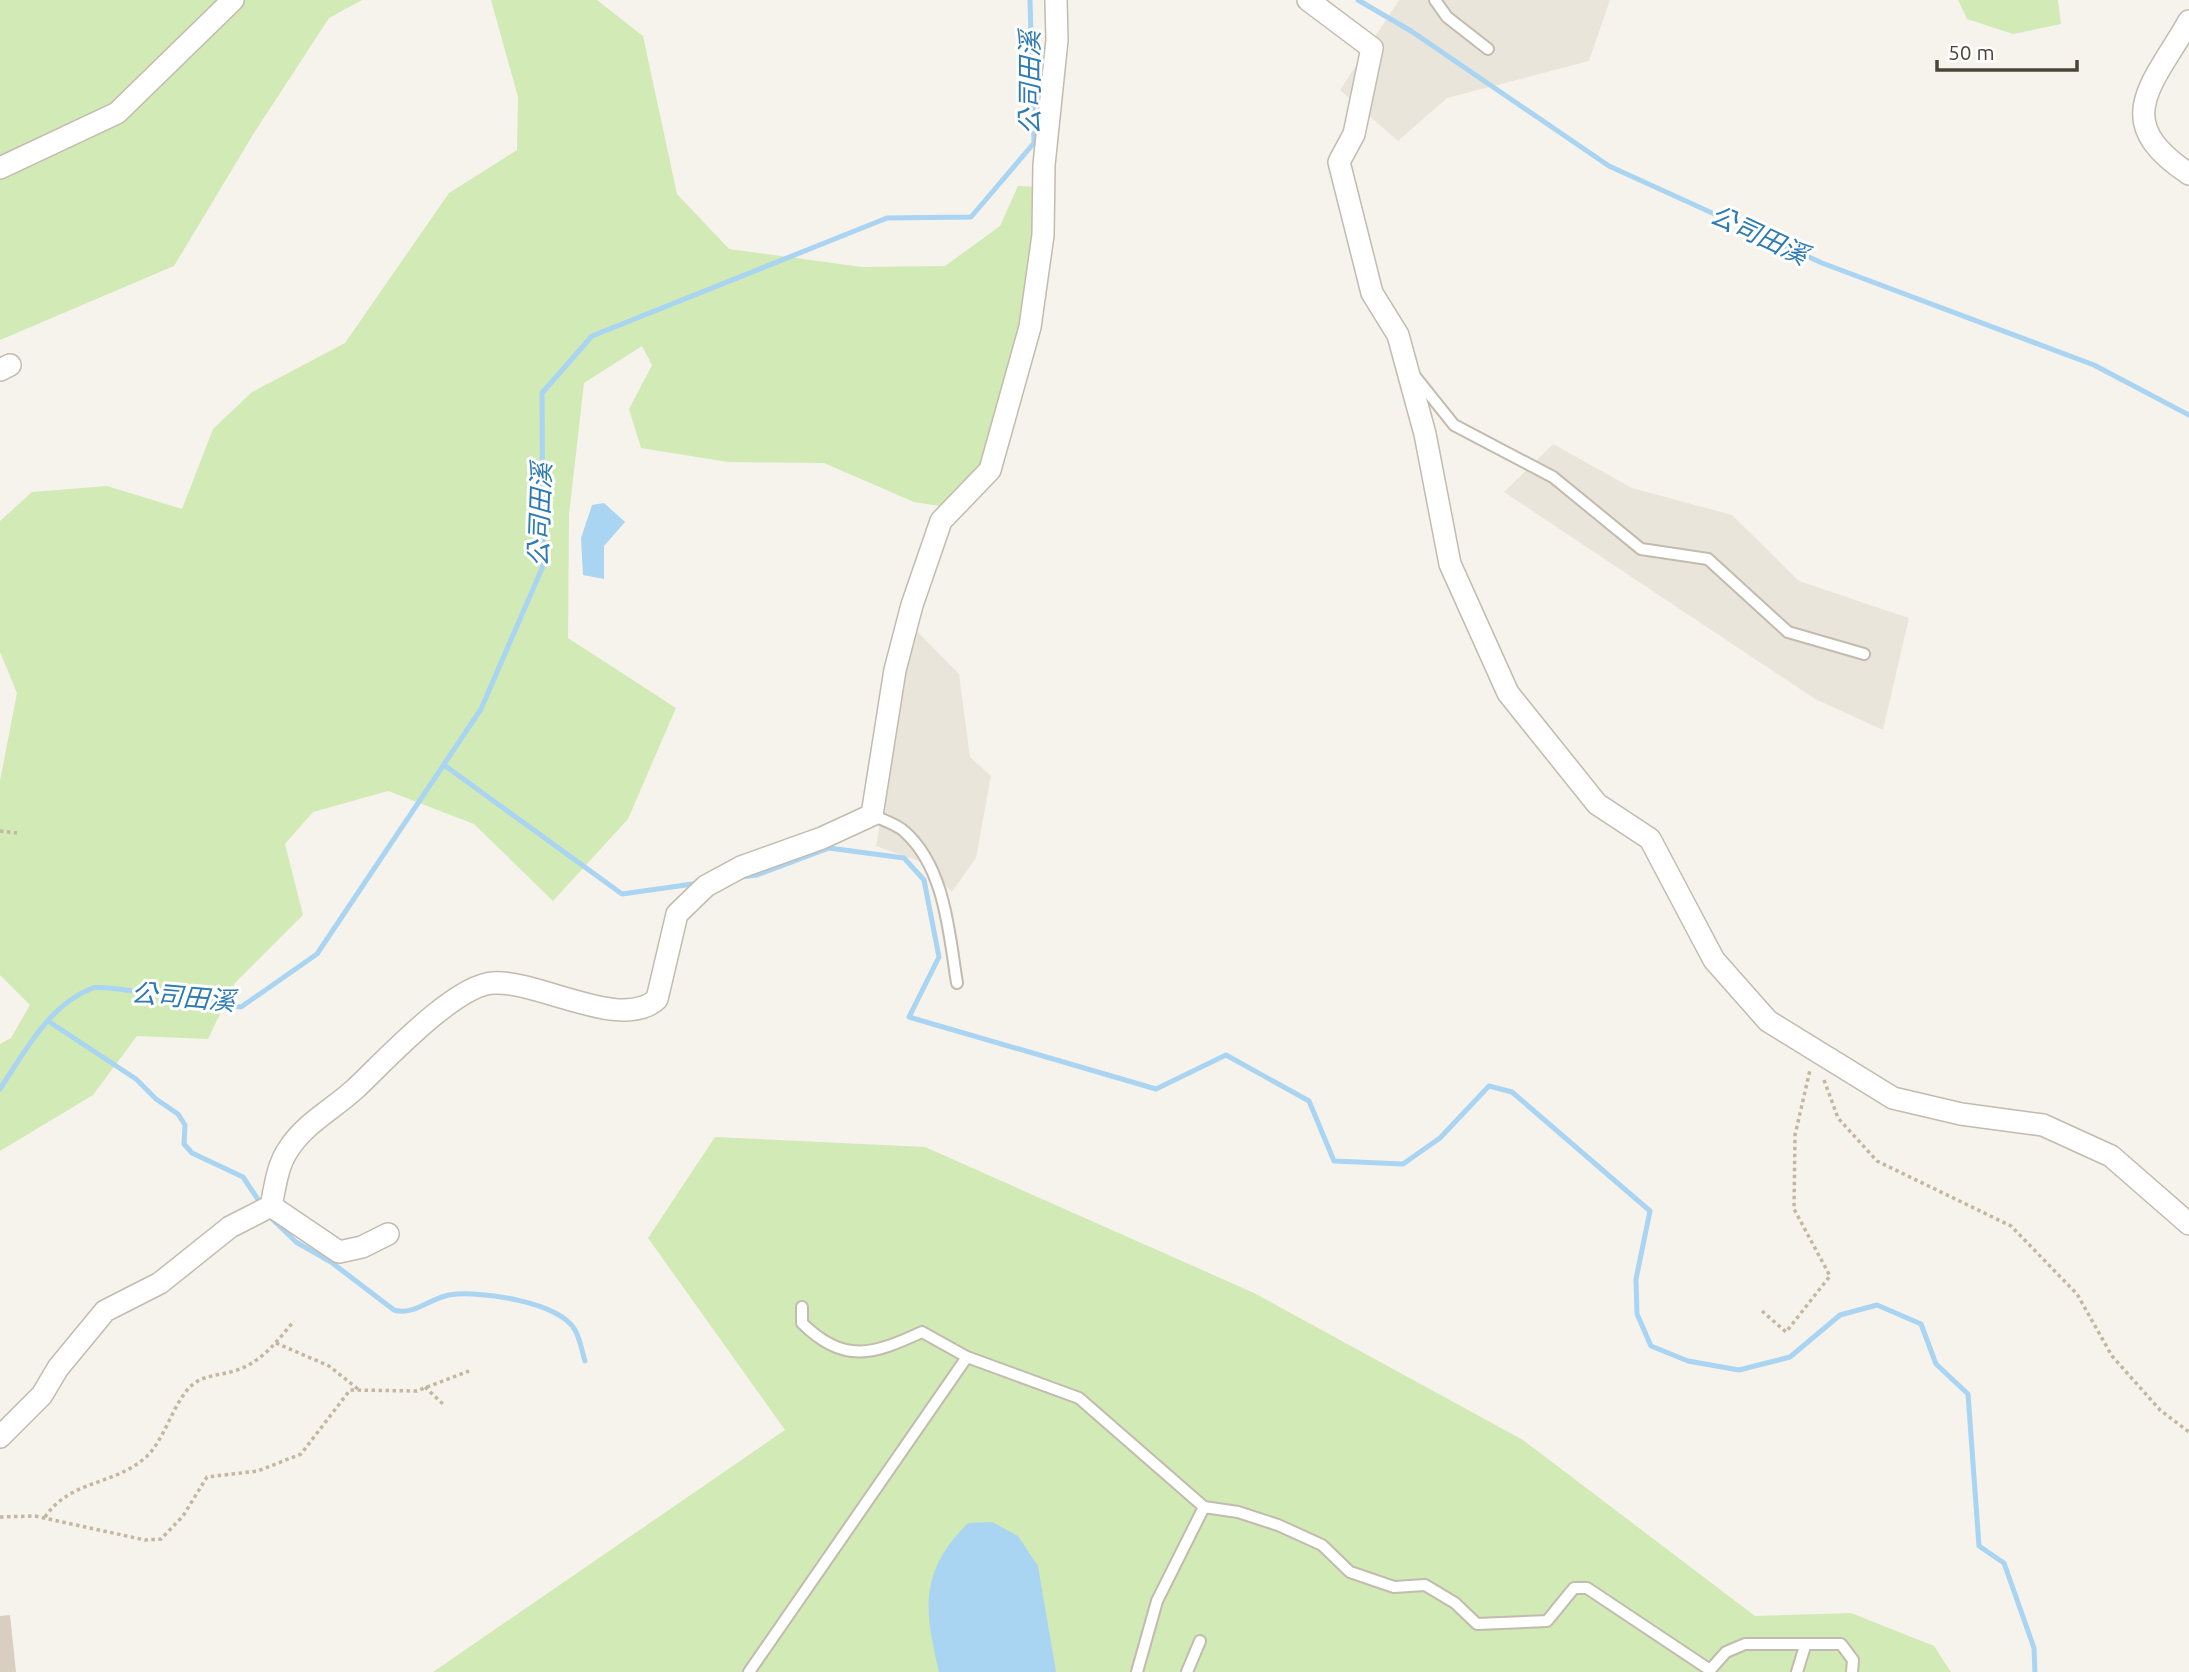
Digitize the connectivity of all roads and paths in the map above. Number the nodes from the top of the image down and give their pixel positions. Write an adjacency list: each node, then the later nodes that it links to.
1 (233, 0): 9 (street)
2 (1056, 0): 13 (street)
3 (1308, 0): 11 (street)
4 (1434, 0): 8 (lane)
5 (2186, 0): 6 (street)
6 (2189, 13)
7 (2189, 21): 10 (street)
8 (1488, 49)
9 (0, 168)
10 (2189, 174)
11 (1406, 365): 12 (lane); 17 (street)
12 (1864, 654)
13 (872, 815): 16 (lane); 18 (street)
14 (0, 831): 15 (path)
15 (17, 832)
16 (957, 983)
17 (1814, 1051): 19 (street); 22 (path); 30 (path)
18 (264, 1210): 20 (street); 31 (street)
19 (2189, 1224)
20 (388, 1234)
21 (802, 1307): 25 (lane)
22 (1762, 1311)
23 (294, 1321): 24 (path)
24 (276, 1343): 28 (path); 34 (path)
25 (967, 1357): 32 (lane); 37 (lane)
26 (469, 1371): 27 (path)
27 (425, 1387): 28 (path); 29 (path)
28 (358, 1389): 34 (path)
29 (444, 1405)
30 (2189, 1432)
31 (0, 1437)
32 (1204, 1507): 36 (lane); 38 (lane)
33 (0, 1517): 34 (path)
34 (45, 1518)
35 (1200, 1641): 39 (lane)
36 (1805, 1646): 40 (lane); 41 (lane)
37 (749, 1672)
38 (1137, 1672)
39 (1187, 1672)
40 (1797, 1672)
41 (1852, 1672)

